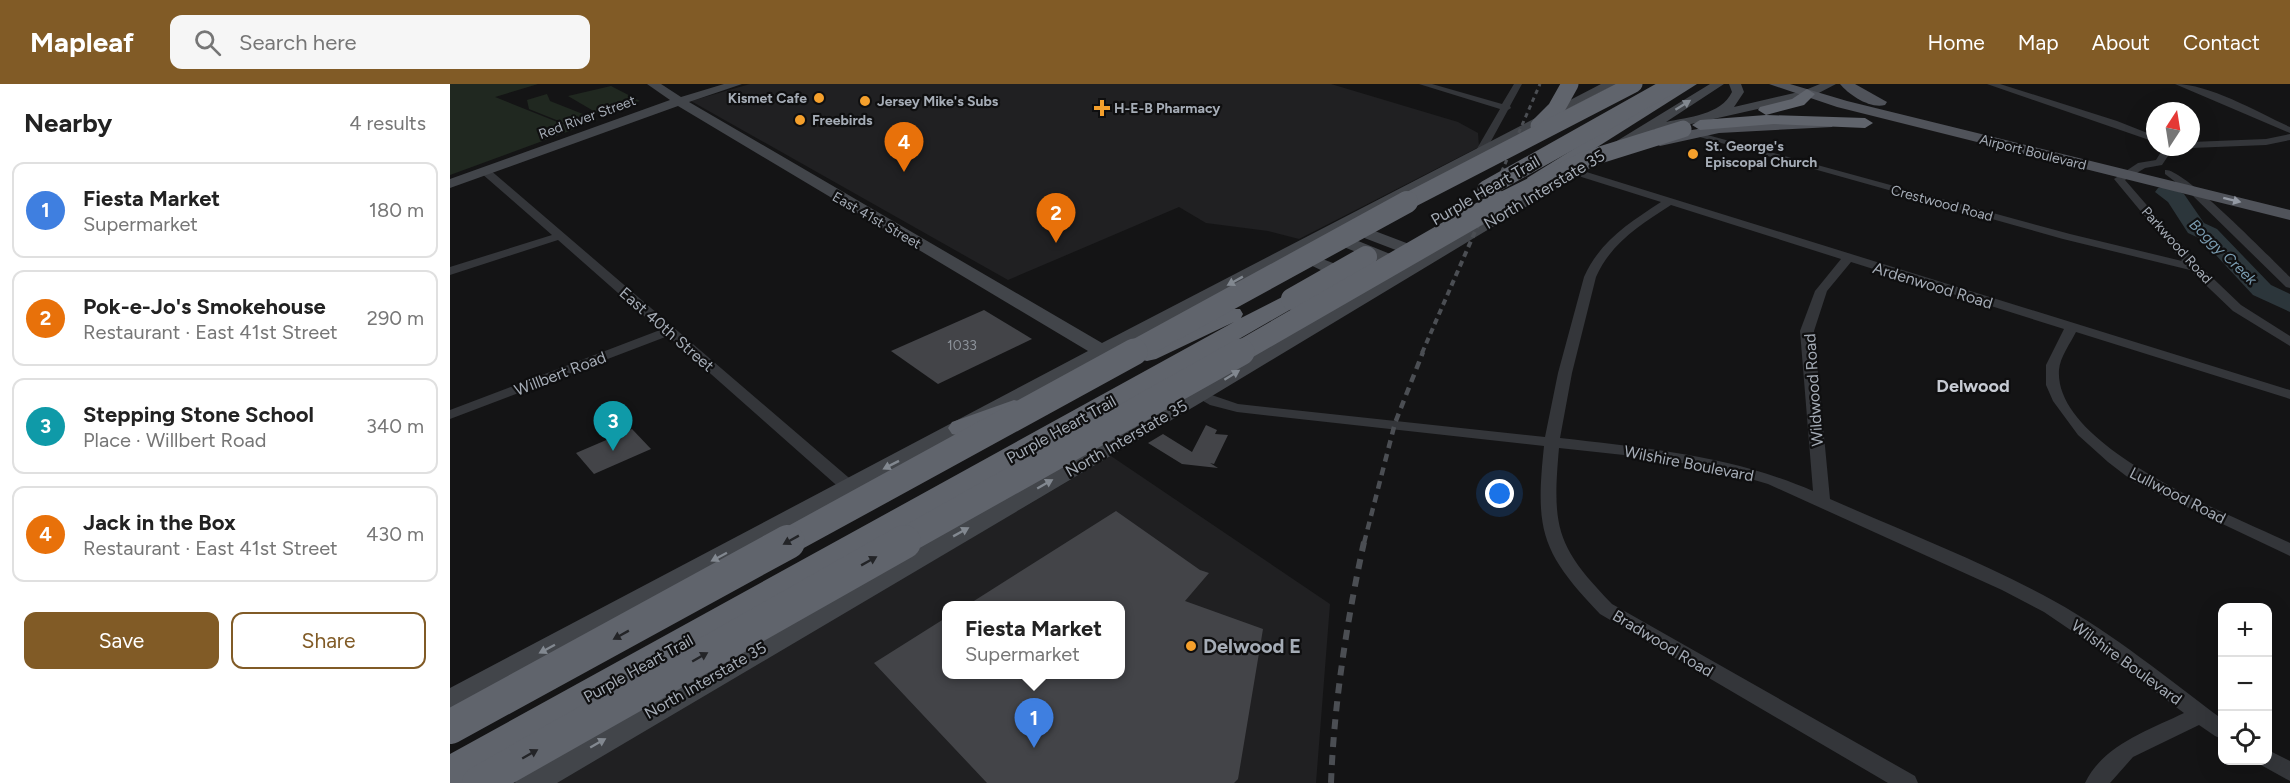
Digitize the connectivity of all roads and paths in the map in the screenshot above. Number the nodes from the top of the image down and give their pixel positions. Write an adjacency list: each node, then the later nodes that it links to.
1 (653, 84): 19 (main road, East 41st Street)
2 (736, 84): 19 (main road, Red River Street)
3 (1423, 84): 21 (street)
4 (1518, 84): 21 (street)
5 (1570, 84): 39 (highway, bridge)
6 (1592, 84): 20 (main road)
7 (1610, 84): 20 (main road)
8 (1634, 84): 39 (highway, Purple Heart Trail, bridge)
9 (1655, 84): 59 (highway, Purple Heart Trail)
10 (1673, 84): 47 (highway, Purple Heart Trail, bridge)
11 (1718, 84): 17 (main road, North Interstate 35)
12 (1735, 84): 23 (main road)
13 (1776, 84): 18 (main road, Airport Boulevard)
14 (1847, 84): 22 (main road)
15 (1991, 84): 29 (street)
16 (2179, 84): 26 (street)
17 (1696, 88): 27 (main road, North Interstate 35, one-way to 17); 44 (highway, Purple Heart Trail, bridge)
18 (1816, 88): 22 (main road, Airport Boulevard); 23 (main road); 25 (highway); 28 (main road, Airport Boulevard)
19 (680, 101): 35 (main road, Red River Street); 65 (main road, East 41st Street)
20 (1566, 105): 32 (main road)
21 (1507, 108): 32 (street)
22 (1899, 109): 34 (main road, Airport Boulevard)
23 (1714, 114): 27 (main road)
24 (1865, 123): 25 (highway); 28 (main road)
25 (1692, 129): 36 (main road); 44 (highway, bridge); 55 (street, Crestwood Road)
26 (2290, 130)
27 (1641, 132): 36 (main road, North Interstate 35)
28 (1971, 136): 38 (main road, Airport Boulevard)
29 (2146, 136)
30 (2290, 137): 31 (street)
31 (2200, 145)
32 (1480, 152): 45 (main road)
33 (2163, 156): 34 (street)
34 (2142, 165): 37 (main road, Airport Boulevard); 38 (street)
35 (485, 171): 40 (main road, Red River Street); 50 (street, East 40th Street)
36 (1576, 172): 43 (street, Ardenwood Road); 52 (main road, North Interstate 35)
37 (2169, 172): 41 (street); 42 (main road, Airport Boulevard)
38 (2124, 175): 41 (main road, Airport Boulevard); 55 (street, Parkwood Road)
39 (1450, 178): 76 (highway, Purple Heart Trail, one-way to 76, bridge)
40 (450, 184)
41 (2194, 191): 46 (main road, Airport Boulevard, one-way to 46); 58 (street)
42 (2290, 200)
43 (1668, 202): 53 (street, Ardenwood Road); 70 (street, Bradwood Road)
44 (1489, 207): 82 (highway, Purple Heart Trail, one-way to 44, bridge)
45 (1359, 213): 49 (main road); 52 (main road)
46 (2290, 215)
47 (1434, 219)
48 (1414, 230): 59 (highway, Purple Heart Trail, bridge)
49 (1323, 233): 51 (main road); 57 (main road)
50 (560, 236): 56 (street); 63 (street, East 40th Street)
51 (1305, 243): 54 (main road); 57 (main road)
52 (1448, 246): 57 (main road, North Interstate 35)
53 (1848, 258): 62 (street, Ardenwood Road); 72 (street, Wildwood Road)
54 (1262, 266): 60 (main road); 65 (main road, one-way to 65)
55 (2194, 267): 64 (street, Parkwood Road)
56 (450, 271)
57 (1401, 274): 60 (main road, North Interstate 35)
58 (2290, 284)
59 (1283, 296): 61 (highway, Purple Heart Trail); 81 (highway, Purple Heart Trail)
60 (1349, 304): 66 (main road, North Interstate 35, one-way to 60)
61 (1238, 311): 69 (highway); 78 (highway, Purple Heart Trail)
62 (2071, 328): 67 (street, Ardenwood Road); 73 (street, Lullwood Road)
63 (670, 331): 68 (street, Willbert Road); 71 (street, East 40th Street)
64 (2290, 342)
65 (1104, 352): 69 (main road)
66 (1200, 395): 70 (street, Wilshire Boulevard); 83 (main road, North Interstate 35, one-way to 66)
67 (2290, 395)
68 (450, 415)
69 (961, 428): 71 (main road, one-way to 71)
70 (1551, 440): 72 (street, Wilshire Boulevard); 84 (street, Bradwood Road)
71 (849, 486): 74 (main road, one-way to 74)
72 (1822, 499): 75 (street, Wilshire Boulevard)
73 (2290, 550)
74 (450, 701)
75 (2199, 715): 77 (street, Wilshire Boulevard); 85 (street)
76 (450, 727)
77 (2218, 727)
78 (450, 753)
79 (2272, 761): 80 (street)
80 (2290, 772)
81 (450, 773)
82 (479, 783)
83 (530, 783)
84 (1907, 783)
85 (2096, 783)

